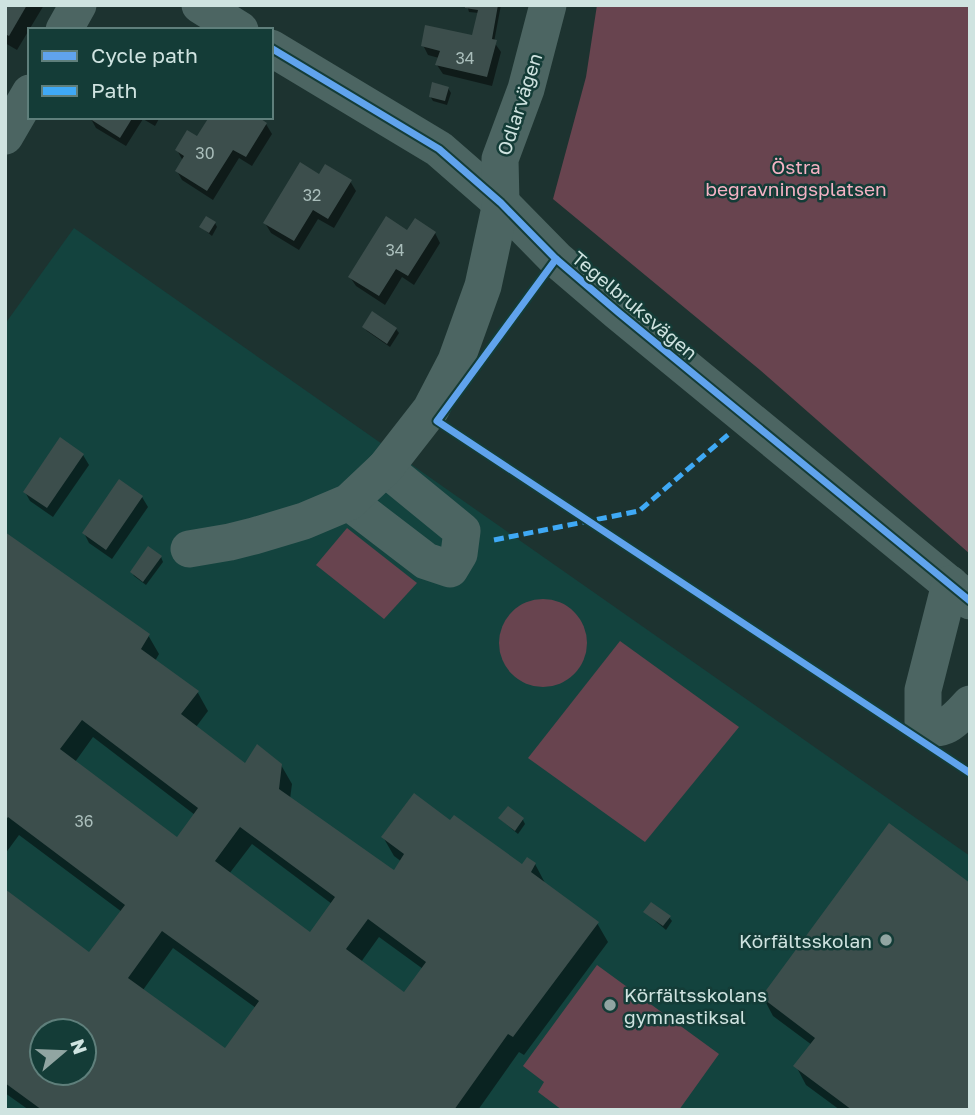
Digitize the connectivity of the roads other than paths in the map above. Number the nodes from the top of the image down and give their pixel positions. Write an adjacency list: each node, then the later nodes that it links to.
1 (78, 5): 4 (street)
2 (200, 5): 5 (street)
3 (548, 5): 9 (street, Odlarvägen)
4 (65, 28)
5 (237, 28)
6 (273, 49): 9 (street, Tegelbruksvägen)
7 (28, 96): 8 (street)
8 (5, 136)
9 (501, 203): 10 (street, Odlarvägen); 13 (street, Tegelbruksvägen)
10 (385, 468): 11 (street, Odlarvägen); 11 (street)
11 (349, 502): 12 (street)
12 (189, 548)
13 (960, 593): 14 (street)
14 (970, 704)

